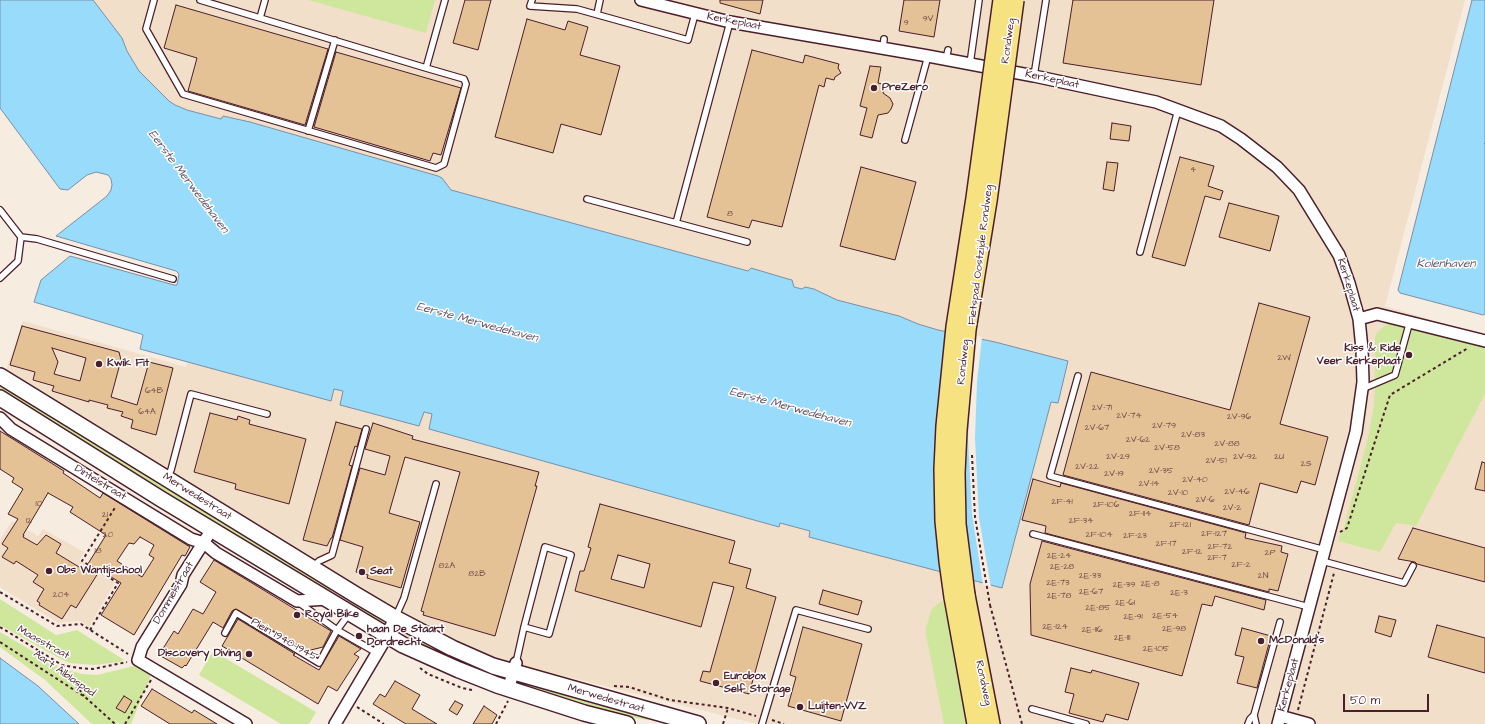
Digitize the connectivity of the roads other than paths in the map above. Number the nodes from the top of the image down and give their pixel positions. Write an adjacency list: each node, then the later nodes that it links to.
1 (153, 0): 22 (lane)
2 (200, 0): 14 (lane)
3 (265, 0): 14 (lane)
4 (445, 0): 19 (lane)
5 (532, 0): 12 (lane)
6 (600, 0): 12 (lane)
7 (643, 0): 13 (street, Kerkeplaat)
8 (979, 0): 18 (lane)
9 (1002, 0): 51 (main road, Rondweg, bridge)
10 (1015, 0): 51 (main road, Rondweg, bridge)
11 (1046, 0): 20 (lane)
12 (597, 14): 13 (lane)
13 (695, 14): 15 (street, Kerkeplaat)
14 (260, 18): 16 (lane)
15 (730, 22): 17 (street, Kerkeplaat); 26 (lane)
16 (335, 40): 19 (lane); 22 (lane)
17 (928, 56): 18 (street, Kerkeplaat); 23 (lane)
18 (970, 64): 20 (street, Kerkeplaat)
19 (426, 68): 22 (lane)
20 (1034, 76): 21 (street, Kerkeplaat)
21 (1178, 109): 29 (lane); 32 (street, Kerkeplaat)
22 (308, 131)
23 (905, 140)
24 (587, 199): 26 (lane)
25 (0, 210): 27 (lane)
26 (676, 224): 28 (lane)
27 (21, 236): 30 (lane); 31 (lane)
28 (747, 242)
29 (1140, 252)
30 (0, 278)
31 (173, 278)
32 (1359, 319): 33 (street, Kerkeplaat); 37 (street, Kerkeplaat)
33 (1410, 321): 34 (street, Kerkeplaat); 37 (lane)
34 (1483, 340)
35 (0, 376): 42 (main road, Merwedestraat)
36 (1078, 376): 47 (lane)
37 (1362, 389): 47 (street, Kerkeplaat)
38 (0, 398): 44 (main road, Merwedestraat)
39 (267, 414): 42 (lane)
40 (0, 418): 46 (street, Dintelstraat)
41 (366, 428): 50 (lane)
42 (167, 479): 50 (main road, Merwedestraat)
43 (436, 484): 56 (lane)
44 (211, 528): 46 (street, Dommelstraat); 52 (main road, Merwedestraat)
45 (1033, 534): 54 (lane)
46 (204, 543): 53 (street); 70 (street, Dommelstraat)
47 (1325, 550): 48 (street, Kerkeplaat)
48 (1322, 561): 49 (lane); 54 (street, Kerkeplaat)
49 (1412, 566)
50 (312, 568): 56 (main road, Merwedestraat)
51 (959, 596): 74 (main road, Rondweg); 75 (main road, Rondweg)
52 (328, 599): 53 (street); 55 (main road, Merwedestraat)
53 (297, 600): 60 (lane)
54 (1309, 607): 68 (street, Kerkeplaat)
55 (350, 612): 60 (lane, Plein 1940-1945); 62 (main road, Merwedestraat)
56 (397, 614): 62 (street); 64 (main road, Merwedestraat)
57 (1280, 622): 67 (lane)
58 (524, 627): 58 (lane); 64 (lane)
59 (868, 629): 69 (lane)
60 (337, 630): 61 (lane, Plein 1940-1945); 63 (lane)
61 (225, 633)
62 (387, 635): 63 (street); 65 (main road, Merwedestraat)
63 (377, 653): 71 (street)
64 (515, 668): 65 (street); 73 (main road, Merwedestraat)
65 (508, 695): 72 (main road, Merwedestraat)
66 (1032, 709): 76 (lane)
67 (1254, 715): 77 (lane); 78 (lane)
68 (1279, 720): 79 (street)
69 (763, 721)
70 (246, 724)
71 (335, 724)
72 (627, 724)
73 (698, 724)
74 (976, 724)
75 (991, 724)
76 (1086, 724)
77 (1248, 724)
78 (1256, 724)
79 (1309, 724)

